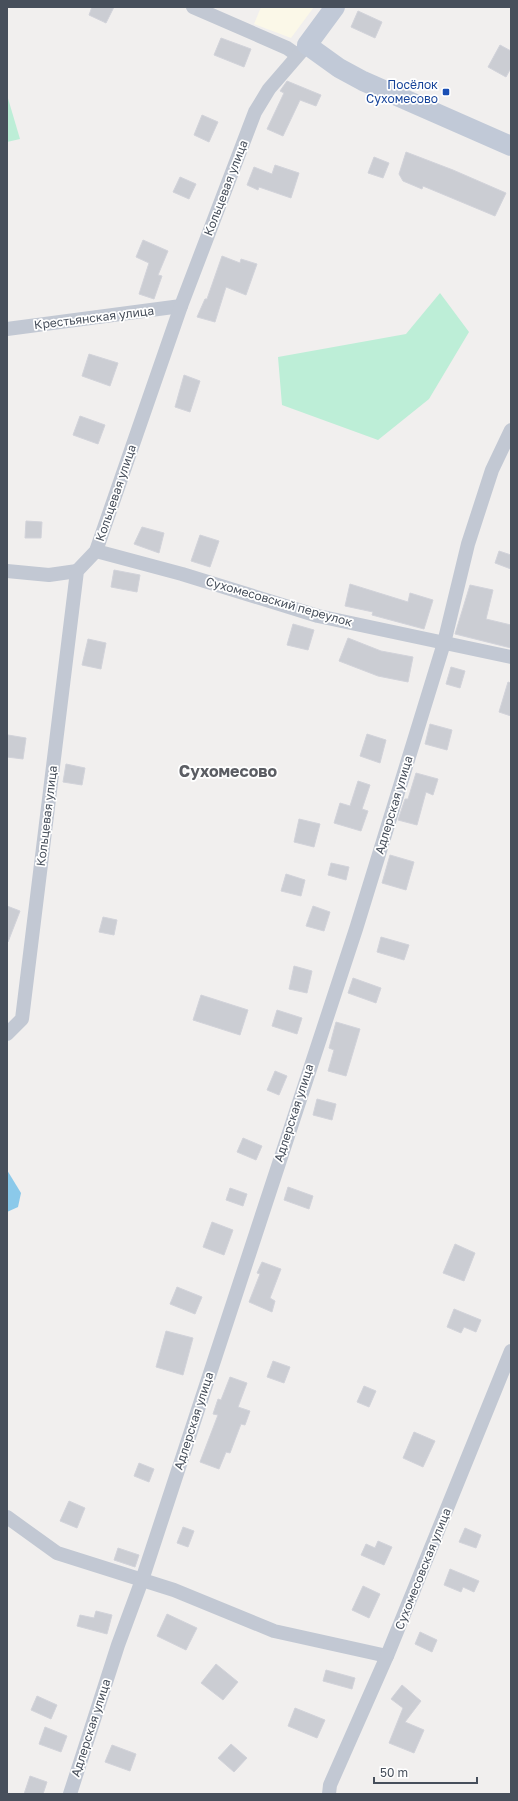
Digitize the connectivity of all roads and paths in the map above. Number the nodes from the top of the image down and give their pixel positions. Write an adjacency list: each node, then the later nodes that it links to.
1 (193, 7): 3 (street)
2 (335, 7): 3 (main road, Кольцевая улица)
3 (302, 50): 4 (main road); 5 (street, Кольцевая улица)
4 (511, 146)
5 (181, 306): 6 (street, Крестьянская улица); 8 (street, Кольцевая улица)
6 (7, 329)
7 (511, 430): 11 (street, Адлерская улица)
8 (96, 551): 10 (street, Кольцевая улица); 11 (street, Сухомесовский переулок)
9 (7, 571): 10 (street)
10 (77, 571): 13 (street, Кольцевая улица)
11 (444, 643): 12 (street, Сухомесовский переулок); 16 (street, Адлерская улица)
12 (511, 657)
13 (7, 1034)
14 (511, 1351): 17 (street, Сухомесовская улица)
15 (7, 1517): 16 (street)
16 (142, 1580): 17 (street); 19 (street, Адлерская улица)
17 (387, 1656): 18 (street, Сухомесовская улица)
18 (330, 1789)
19 (70, 1794)

